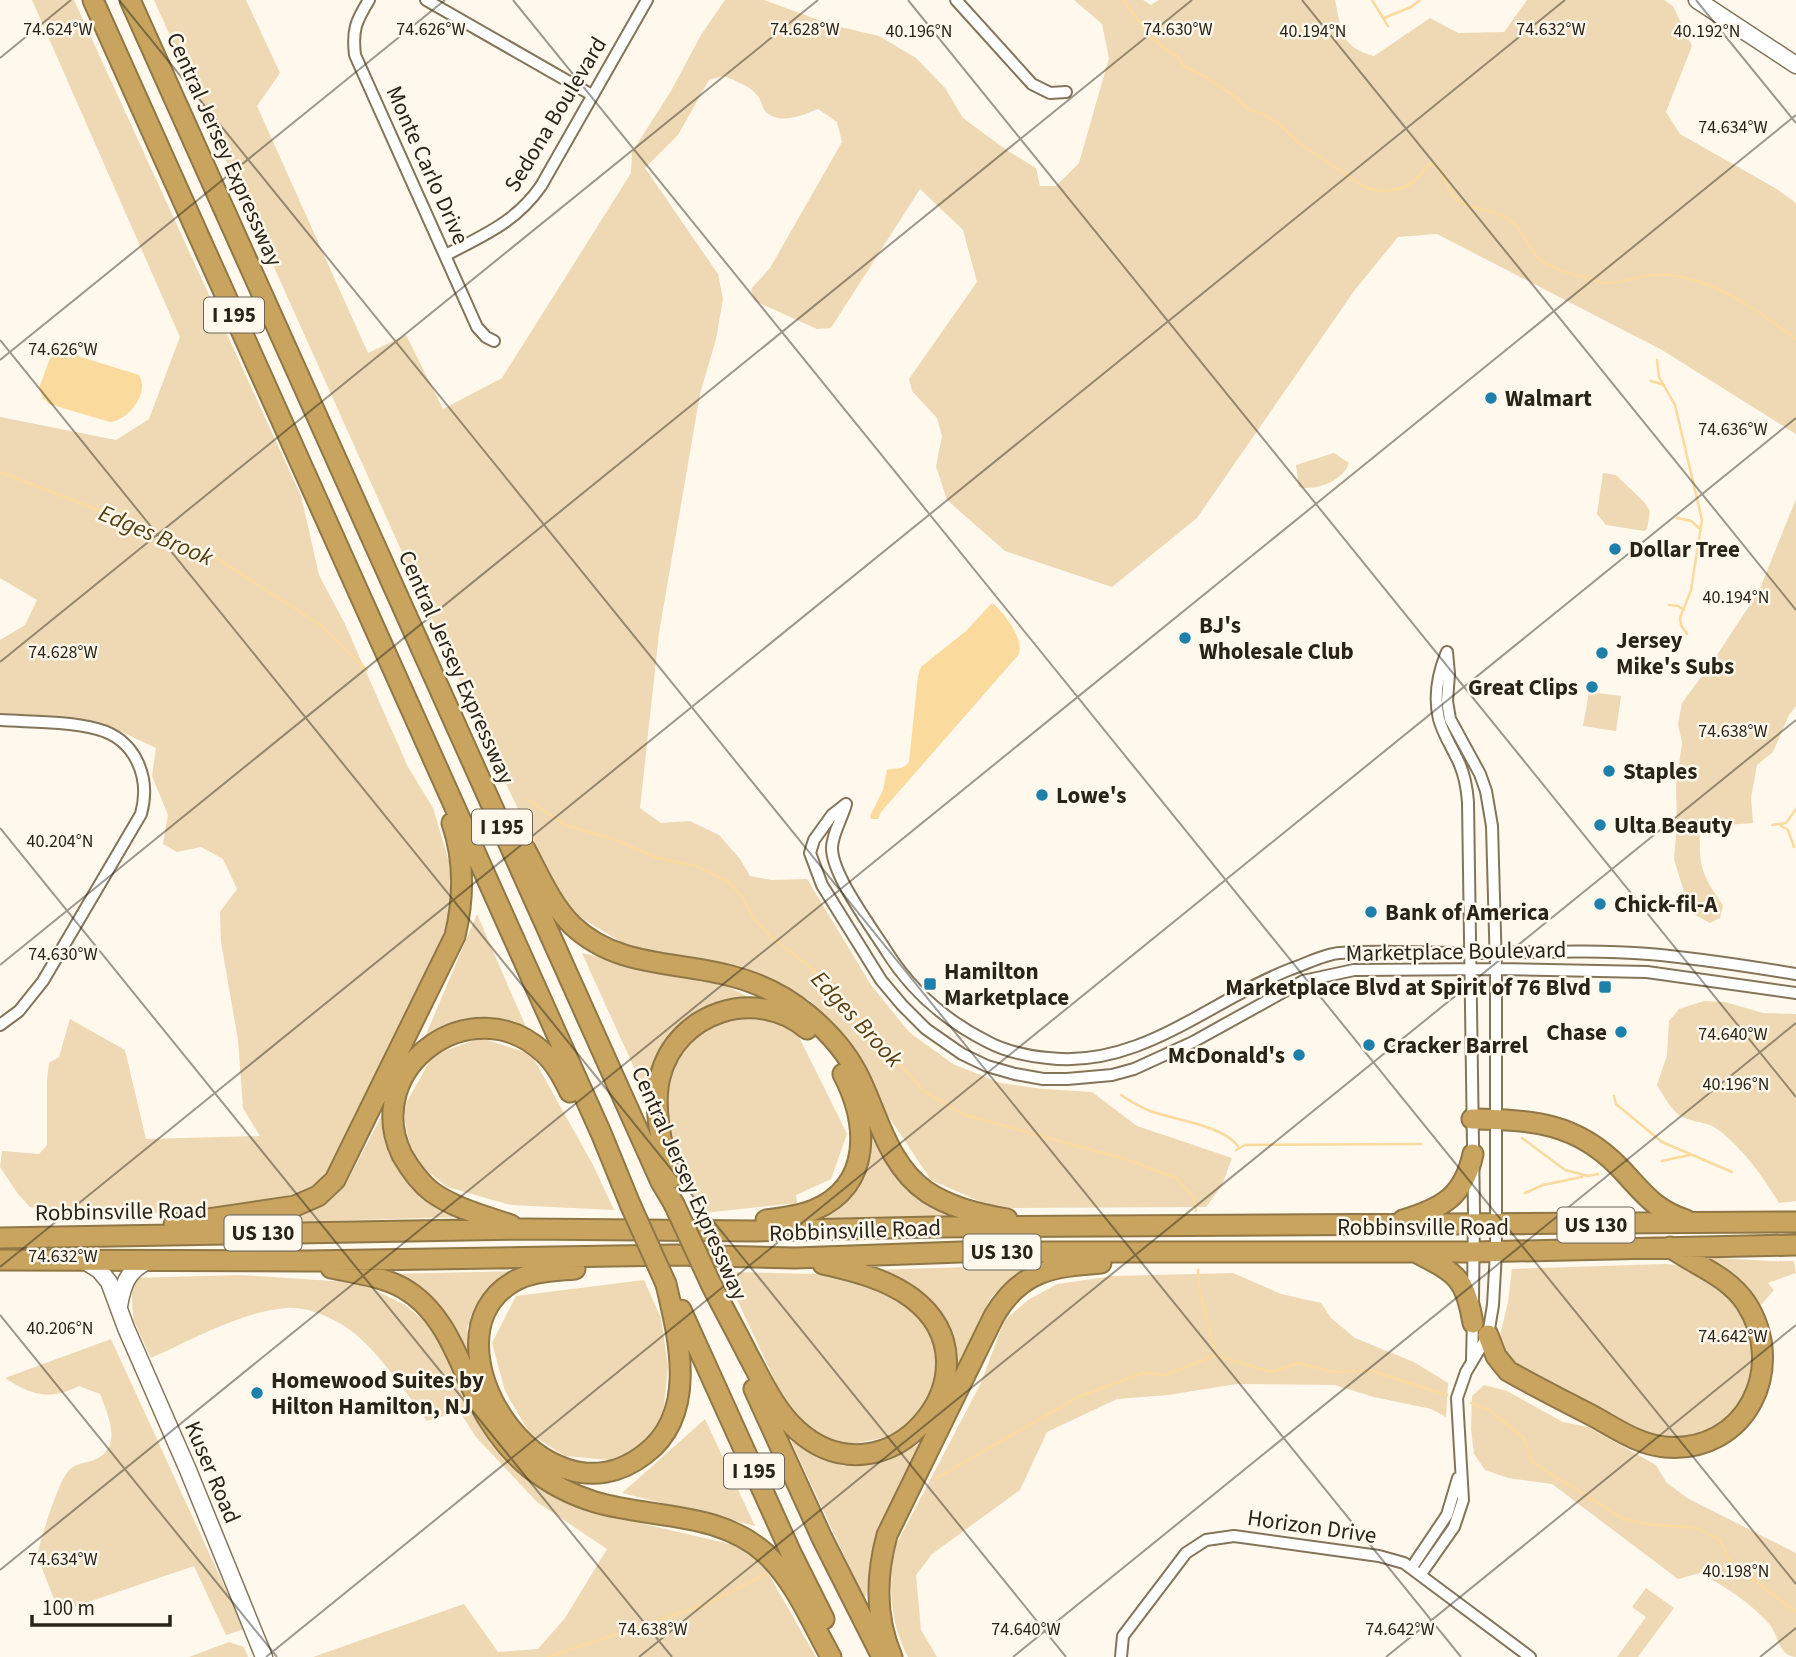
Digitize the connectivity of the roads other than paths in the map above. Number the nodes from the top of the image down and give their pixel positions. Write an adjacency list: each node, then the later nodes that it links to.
1 (93, 0): 14 (highway, I 195)
2 (131, 0): 13 (highway, Central Jersey Expressway / I 195)
3 (369, 0): 11 (street, Monte Carlo Drive)
4 (426, 0): 10 (street)
5 (647, 0): 10 (street, Sedona Boulevard)
6 (956, 0): 9 (street)
7 (1697, 0): 8 (street)
8 (1796, 65)
9 (1066, 92)
10 (592, 95): 11 (street, Sedona Boulevard)
11 (446, 255): 12 (street, Monte Carlo Drive)
12 (494, 341)
13 (332, 449): 26 (highway, Central Jersey Expressway / I 195); 33 (highway)
14 (382, 643): 27 (highway, I 195); 36 (highway)
15 (0, 720): 22 (street)
16 (1469, 953): 17 (street, Marketplace Boulevard); 17 (street); 18 (street); 18 (street, Marketplace Boulevard)
17 (1496, 953): 19 (street); 20 (street, Marketplace Boulevard)
18 (1470, 969): 19 (street, Marketplace Boulevard); 23 (street)
19 (1496, 969): 21 (street, Marketplace Boulevard); 24 (street)
20 (1796, 974)
21 (1796, 993)
22 (0, 1025)
23 (1472, 1119): 24 (highway); 25 (street)
24 (1495, 1119): 29 (highway); 30 (street)
25 (1473, 1154): 31 (highway); 32 (street)
26 (674, 1204): 35 (highway); 51 (highway, Central Jersey Expressway / I 195, bridge)
27 (630, 1205): 34 (highway); 50 (highway, I 195, bridge)
28 (1796, 1223): 29 (highway, Robbinsville Road / US 130)
29 (1697, 1224): 30 (highway, Robbinsville Road / US 130)
30 (1495, 1225): 32 (highway, Robbinsville Road / US 130); 42 (street)
31 (1386, 1226): 32 (highway, Robbinsville Road / US 130); 33 (highway, Robbinsville Road / US 130)
32 (1474, 1226): 41 (street)
33 (1043, 1227): 35 (highway, Robbinsville Road / US 130)
34 (525, 1229): 35 (highway, Robbinsville Road / US 130); 36 (highway, Robbinsville Road / US 130)
35 (708, 1229)
36 (85, 1237): 37 (highway, Robbinsville Road / US 130)
37 (0, 1238)
38 (1796, 1245): 39 (highway, Robbinsville Road / US 130)
39 (1670, 1247): 42 (highway, Robbinsville Road / US 130); 53 (highway)
40 (1415, 1252): 41 (highway, Robbinsville Road / US 130); 43 (highway, Robbinsville Road / US 130); 53 (highway)
41 (1473, 1252): 42 (highway, Robbinsville Road / US 130); 53 (street)
42 (1496, 1252): 53 (street)
43 (1209, 1253): 45 (highway, Robbinsville Road / US 130); 60 (highway)
44 (648, 1257): 45 (highway, Robbinsville Road / US 130); 49 (highway, Robbinsville Road / US 130); 50 (highway)
45 (795, 1258): 51 (highway)
46 (0, 1259): 47 (highway, Robbinsville Road / US 130)
47 (85, 1261): 48 (highway, Robbinsville Road / US 130); 52 (street, Kuser Road)
48 (147, 1261): 49 (highway, Robbinsville Road / US 130); 52 (street)
49 (307, 1261): 57 (highway)
50 (666, 1284): 58 (highway, I 195)
51 (710, 1284): 59 (highway, Central Jersey Expressway / I 195)
52 (119, 1306): 56 (street, Kuser Road)
53 (1481, 1329): 54 (street); 54 (street)
54 (1472, 1362): 55 (street)
55 (1416, 1571): 61 (street, Horizon Drive); 62 (street, Horizon Drive)
56 (264, 1657)
57 (831, 1657)
58 (843, 1657)
59 (882, 1657)
60 (892, 1657)
61 (1121, 1657)
62 (1530, 1657)

